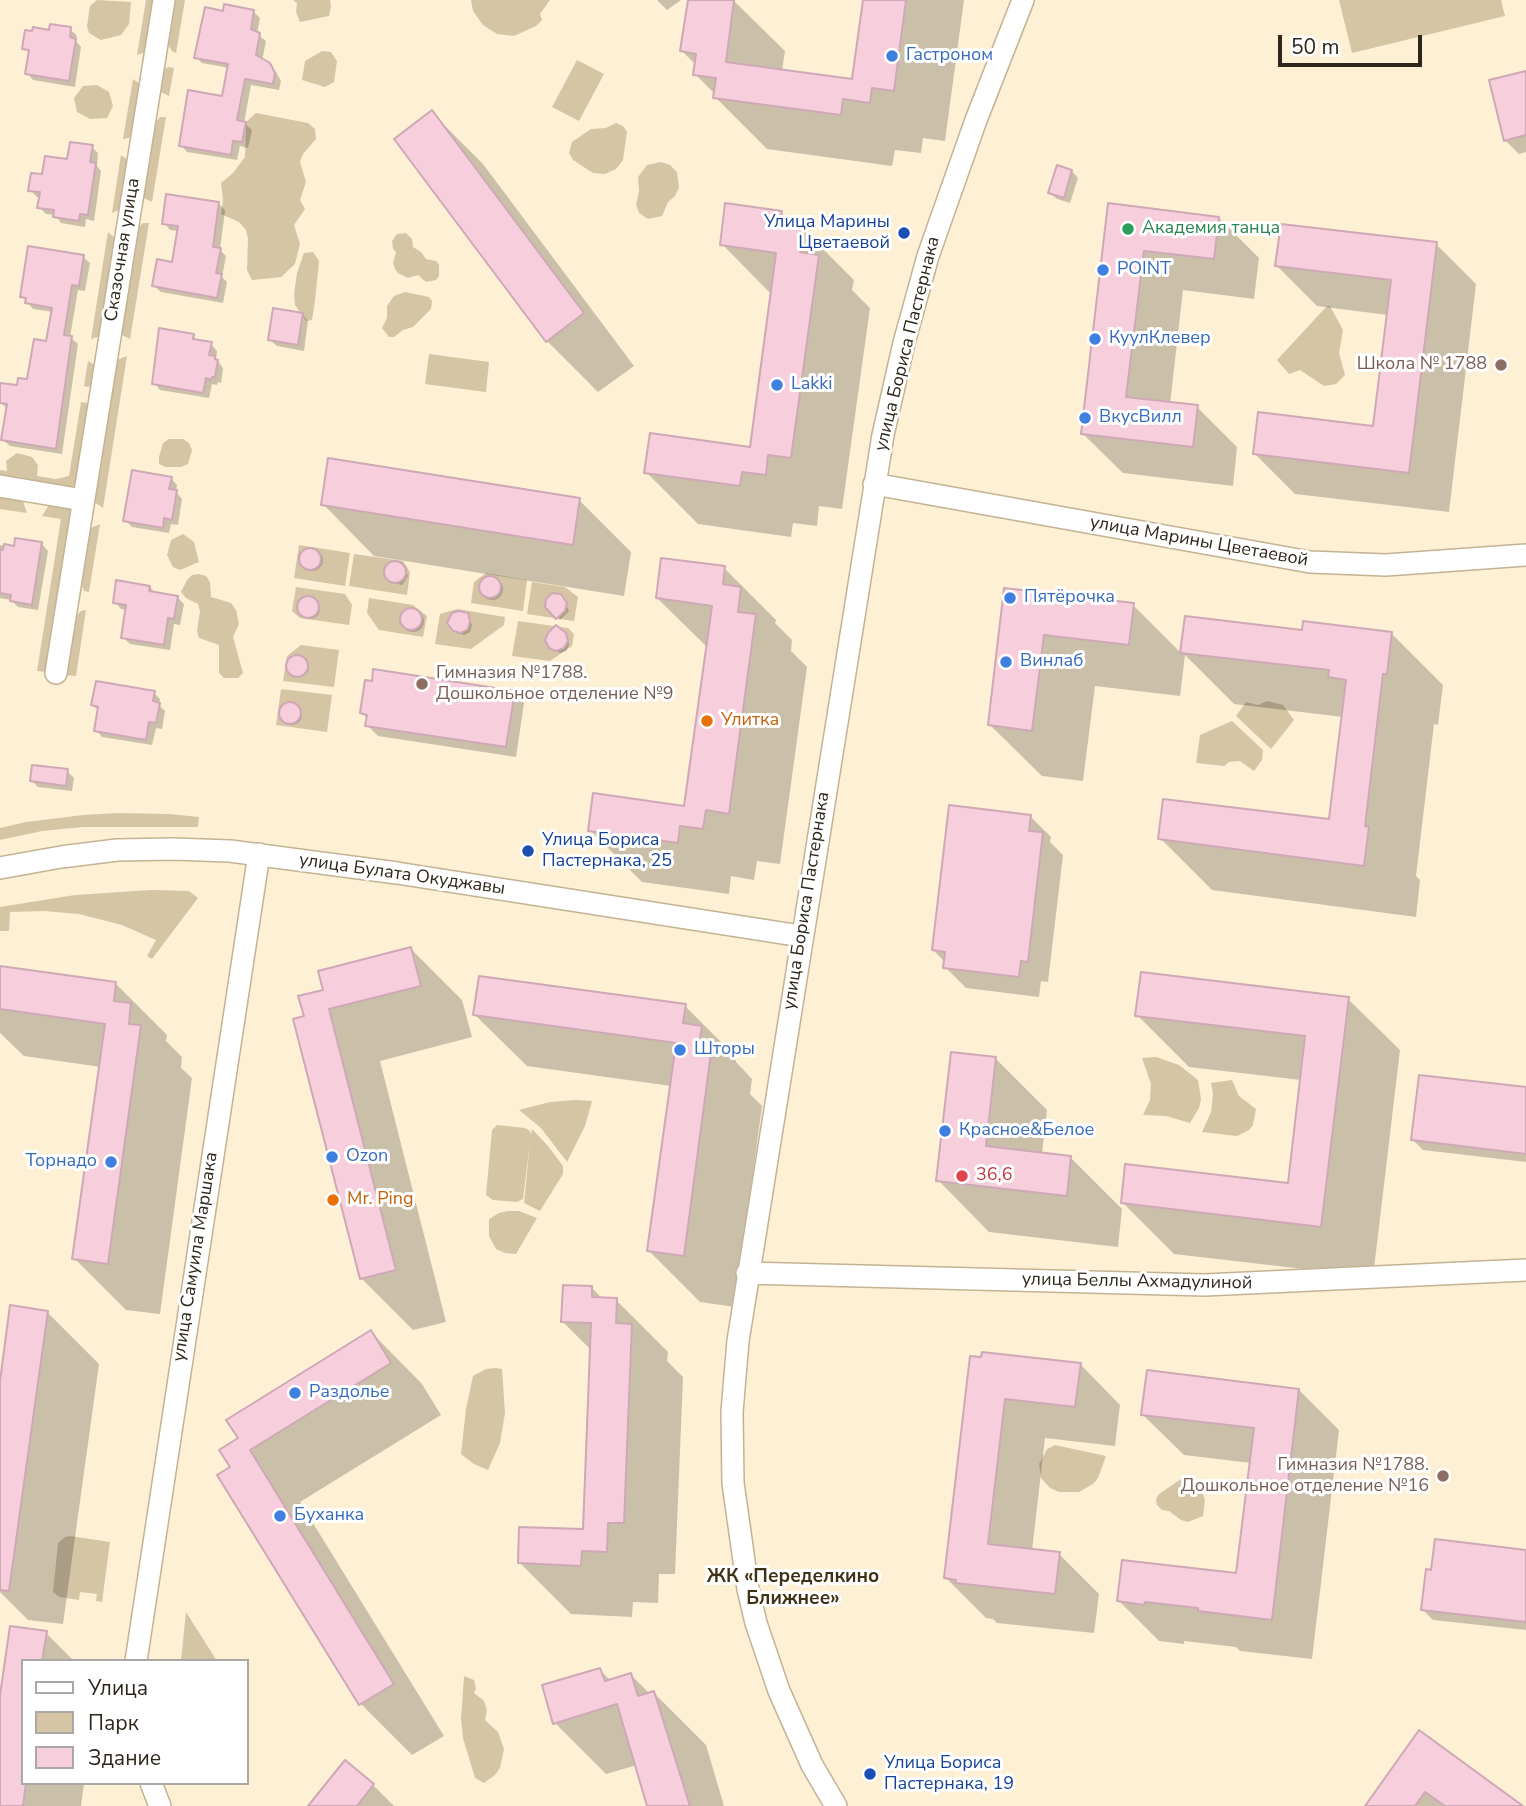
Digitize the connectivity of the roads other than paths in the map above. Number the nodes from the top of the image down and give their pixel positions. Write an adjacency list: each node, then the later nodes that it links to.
1 (164, 0): 5 (street, Сказочная улица)
2 (1023, 0): 3 (street, улица Бориса Пастернака)
3 (874, 484): 6 (street, улица Марины Цветаевой); 10 (street, улица Бориса Пастернака)
4 (0, 486): 5 (street)
5 (83, 500): 7 (street, Сказочная улица)
6 (1526, 555)
7 (56, 673)
8 (259, 854): 9 (street, улица Булата Окуджавы); 10 (street, улица Булата Окуджавы); 13 (street, улица Самуила Маршака)
9 (0, 868)
10 (802, 936): 12 (street, улица Бориса Пастернака)
11 (1526, 1270): 12 (street, улица Беллы Ахмадулиной)
12 (747, 1273): 16 (street, улица Бориса Пастернака)
13 (136, 1659)
14 (152, 1785): 15 (street)
15 (160, 1806)
16 (835, 1806)

